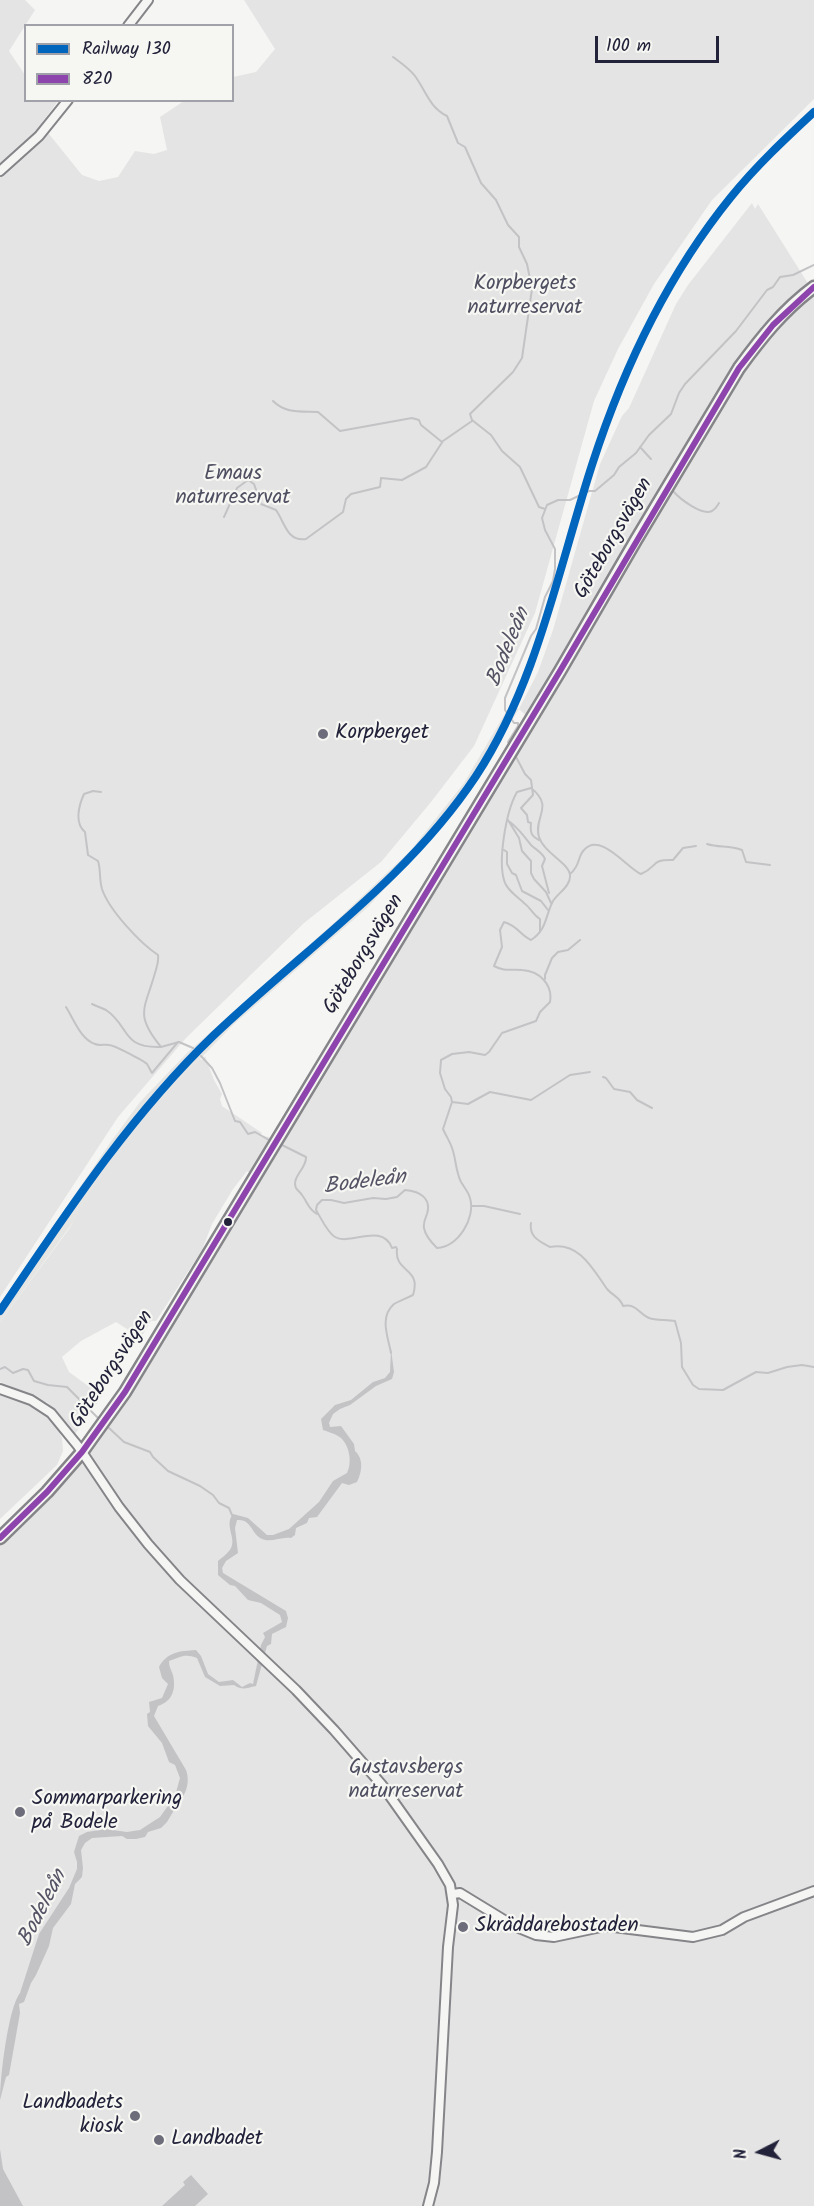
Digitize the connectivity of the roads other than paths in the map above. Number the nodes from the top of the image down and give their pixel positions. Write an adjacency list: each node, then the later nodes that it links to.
1 (148, 0): 2 (street)
2 (130, 24)
3 (66, 102): 4 (street)
4 (0, 171)
5 (810, 290): 7 (street, Göteborgsvägen)
6 (0, 1389): 7 (street)
7 (82, 1452): 8 (street, Göteborgsvägen); 10 (street)
8 (0, 1538)
9 (814, 1891): 10 (street)
10 (453, 1894): 11 (street)
11 (428, 2206)

